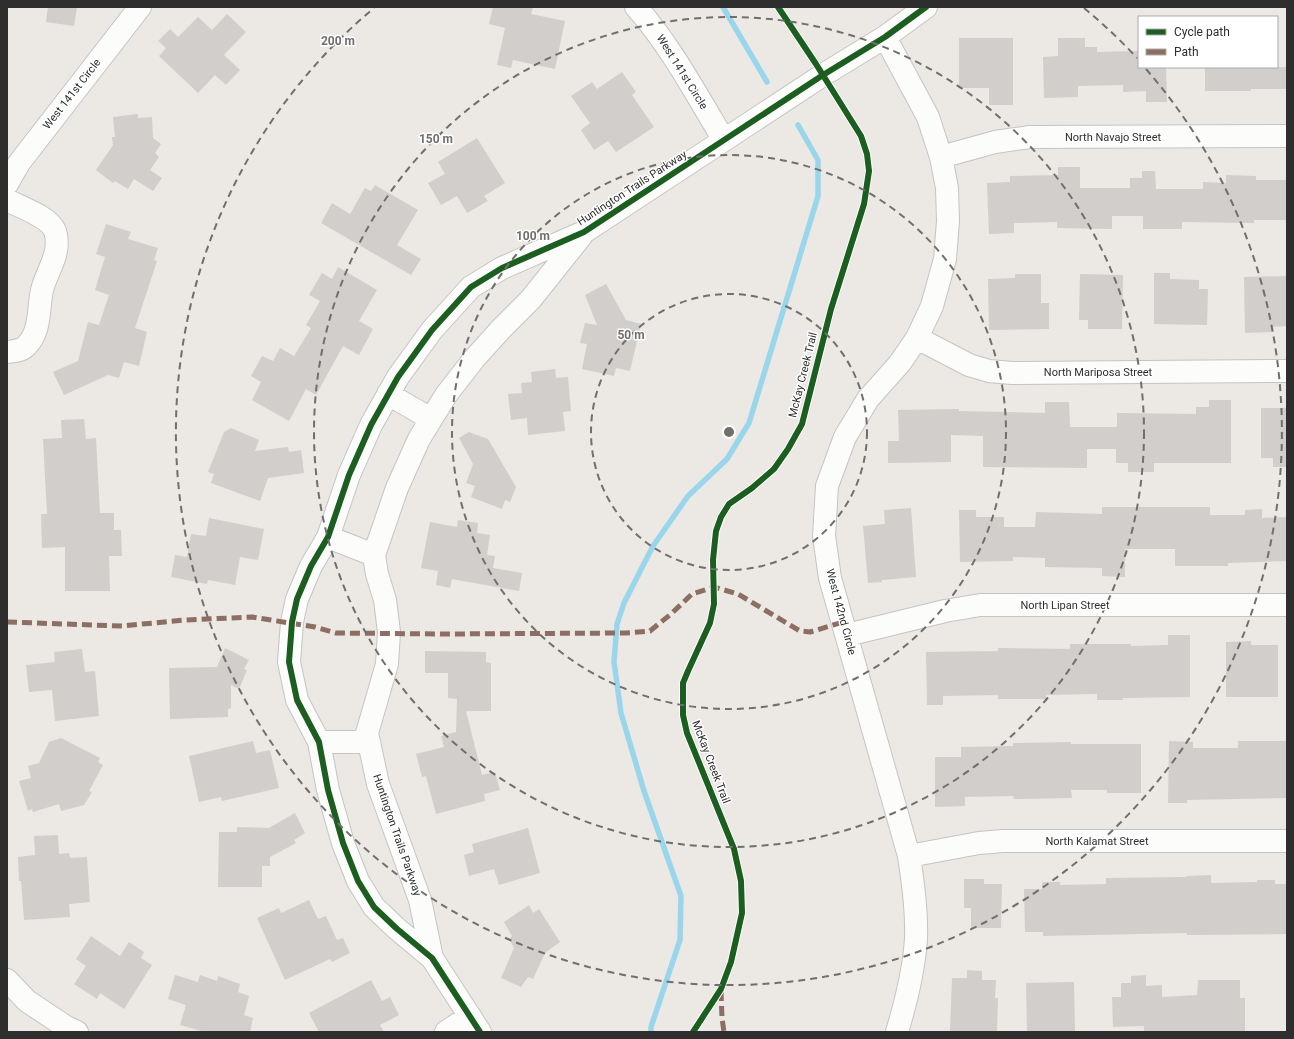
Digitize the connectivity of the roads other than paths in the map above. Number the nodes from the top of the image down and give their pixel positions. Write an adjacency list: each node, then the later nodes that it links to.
1 (140, 7): 8 (street, West 141st Circle)
2 (636, 7): 6 (street, West 141st Circle)
3 (926, 7): 4 (street, Huntington Trails Parkway)
4 (885, 37): 6 (street, Huntington Trails Parkway); 7 (street, West 142nd Circle)
5 (1287, 136): 7 (street, North Navajo Street)
6 (724, 140): 10 (street, Huntington Trails Parkway)
7 (941, 157): 11 (street, West 142nd Circle)
8 (7, 184)
9 (7, 200): 12 (street)
10 (584, 232): 14 (street, Huntington Trails Parkway); 15 (street, Huntington Trails Parkway)
11 (917, 338): 13 (street, North Mariposa Street); 19 (street, West 142nd Circle)
12 (7, 352)
13 (1287, 371)
14 (388, 394): 15 (street); 16 (street, Huntington Trails Parkway)
15 (431, 419): 17 (street, Huntington Trails Parkway)
16 (328, 537): 17 (street); 20 (street, Huntington Trails Parkway)
17 (374, 555): 21 (street, Huntington Trails Parkway)
18 (1287, 605): 19 (street, North Lipan Street)
19 (847, 634): 23 (street, West 142nd Circle)
20 (319, 742): 21 (street); 24 (street, Huntington Trails Parkway)
21 (368, 742): 24 (street, Huntington Trails Parkway)
22 (1287, 840): 23 (street, North Kalamat Street)
23 (909, 856): 29 (street, West 142nd Circle)
24 (432, 958): 26 (street, Huntington Trails Parkway)
25 (7, 980): 27 (street)
26 (475, 1024): 28 (street)
27 (77, 1032)
28 (446, 1032)
29 (897, 1032)

